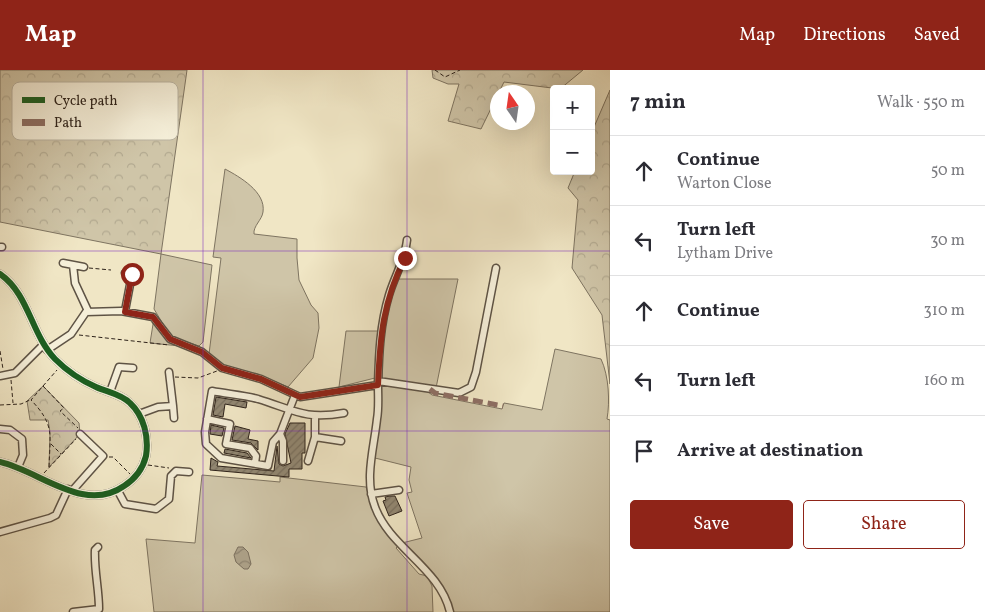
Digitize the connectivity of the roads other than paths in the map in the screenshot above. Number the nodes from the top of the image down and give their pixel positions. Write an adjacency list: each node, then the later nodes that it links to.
1 (407, 240): 14 (street)
2 (63, 263): 3 (street)
3 (73, 265): 4 (street); 8 (street)
4 (84, 267)
5 (496, 268): 14 (street)
6 (125, 273): 9 (street)
7 (0, 274): 10 (street)
8 (88, 311): 9 (street); 10 (street)
9 (125, 312): 16 (street)
10 (46, 347): 13 (street); 15 (street)
11 (133, 368): 15 (street)
12 (169, 374): 17 (street)
13 (2, 376)
14 (378, 383): 16 (street); 38 (street)
15 (110, 392): 20 (street)
16 (295, 395): 18 (street)
17 (173, 406): 20 (street); 22 (street)
18 (290, 409): 21 (street); 23 (street); 26 (street)
19 (344, 413): 21 (street)
20 (139, 414): 37 (street)
21 (315, 417): 27 (street)
22 (174, 418)
23 (207, 419): 32 (street); 32 (street)
24 (0, 429): 33 (street)
25 (80, 434): 35 (street)
26 (280, 434): 29 (street); 32 (street)
27 (315, 438): 28 (street); 30 (street)
28 (341, 441)
29 (283, 461)
30 (308, 461)
31 (0, 462): 33 (street)
32 (256, 464)
33 (18, 467): 35 (street)
34 (189, 472): 37 (street)
35 (70, 490): 37 (street); 39 (street)
36 (399, 490): 38 (street)
37 (118, 491)
38 (371, 494): 43 (street)
39 (0, 532)
40 (98, 548): 41 (street)
41 (99, 610): 42 (street)
42 (73, 612)
43 (450, 612)

